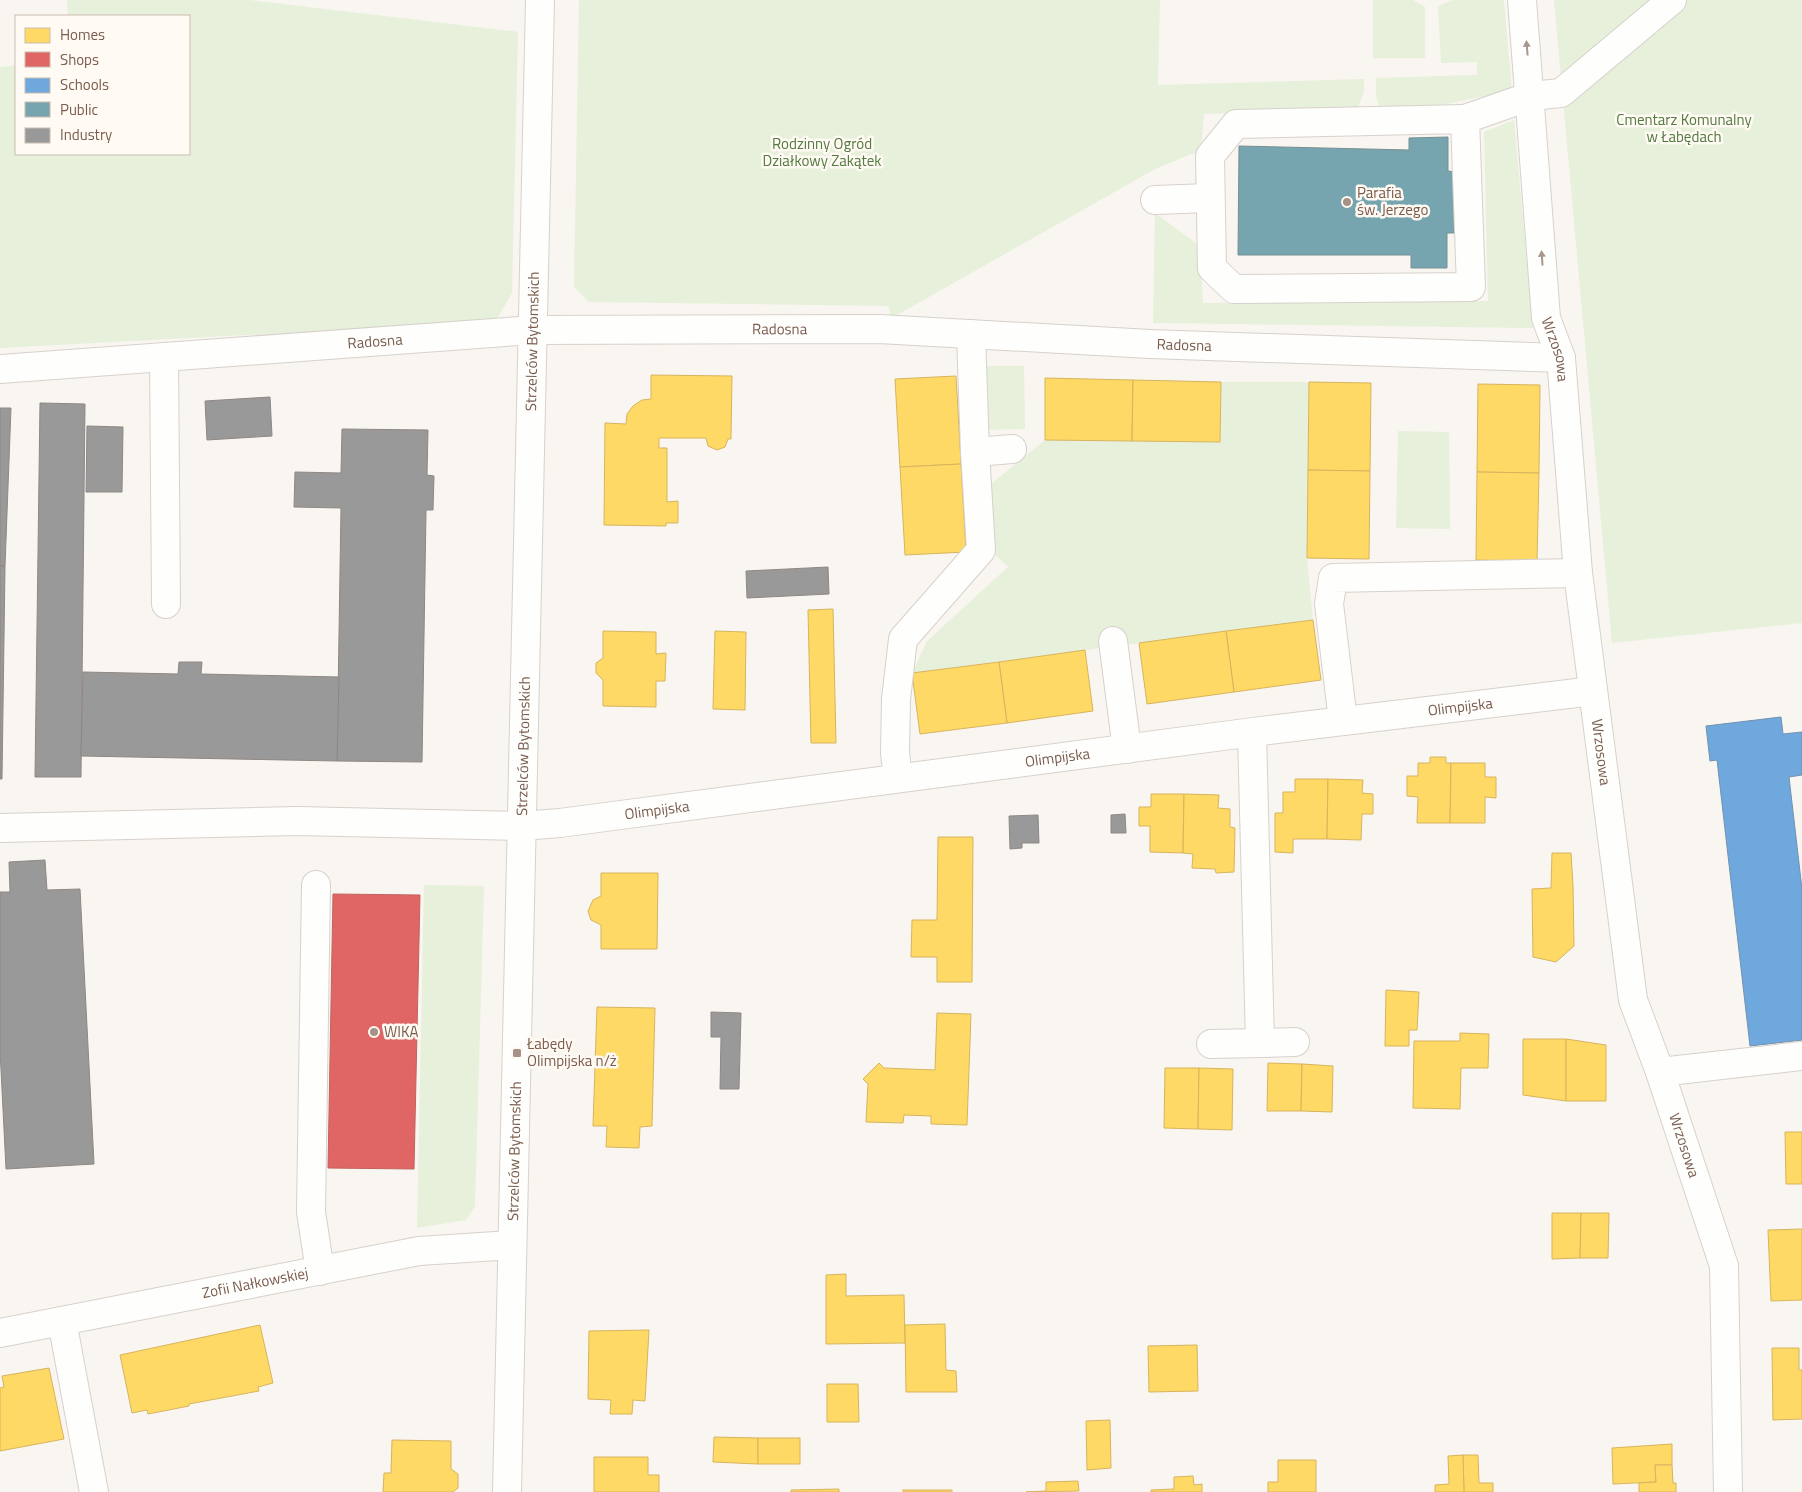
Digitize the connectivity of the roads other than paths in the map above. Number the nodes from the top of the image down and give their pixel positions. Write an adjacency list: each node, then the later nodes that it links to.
1 (540, 0): 8 (street, Strzelców Bytomskich)
2 (1522, 0): 4 (street, Wrzosowa, one-way to 2)
3 (1672, 0): 4 (street)
4 (1531, 96): 5 (street); 11 (street, Wrzosowa, one-way to 4)
5 (1465, 119): 6 (street); 6 (street)
6 (1209, 198): 7 (street)
7 (1155, 200)
8 (533, 330): 9 (street, Radosna); 10 (street, Radosna); 23 (street, Strzelców Bytomskich)
9 (970, 334): 11 (street, Radosna); 14 (street)
10 (164, 357): 12 (street, Radosna); 16 (street)
11 (1560, 358): 15 (street, Wrzosowa)
12 (0, 369)
13 (1012, 449): 14 (street)
14 (975, 452): 22 (street)
15 (1578, 574): 18 (street, Wrzosowa); 19 (street)
16 (166, 604)
17 (1112, 642): 21 (street)
18 (1593, 691): 19 (street, Olimpijska); 30 (street, Wrzosowa)
19 (1343, 722): 20 (street, Olimpijska)
20 (1252, 733): 21 (street, Olimpijska); 27 (street)
21 (1127, 748): 22 (street, Olimpijska)
22 (898, 778): 23 (street, Olimpijska)
23 (522, 826): 24 (street, Olimpijska); 31 (street, Strzelców Bytomskich)
24 (0, 828)
25 (316, 885): 32 (street)
26 (1295, 1042): 27 (street)
27 (1260, 1043): 28 (street)
28 (1211, 1044)
29 (1802, 1056): 30 (street)
30 (1660, 1072): 37 (street, Wrzosowa)
31 (512, 1245): 32 (street, Zofii Nałkowskiej); 36 (street, Strzelców Bytomskich)
32 (320, 1271): 33 (street, Zofii Nałkowskiej)
33 (62, 1321): 34 (street, Zofii Nałkowskiej); 35 (street)
34 (0, 1333)
35 (94, 1492)
36 (507, 1492)
37 (1728, 1492)

